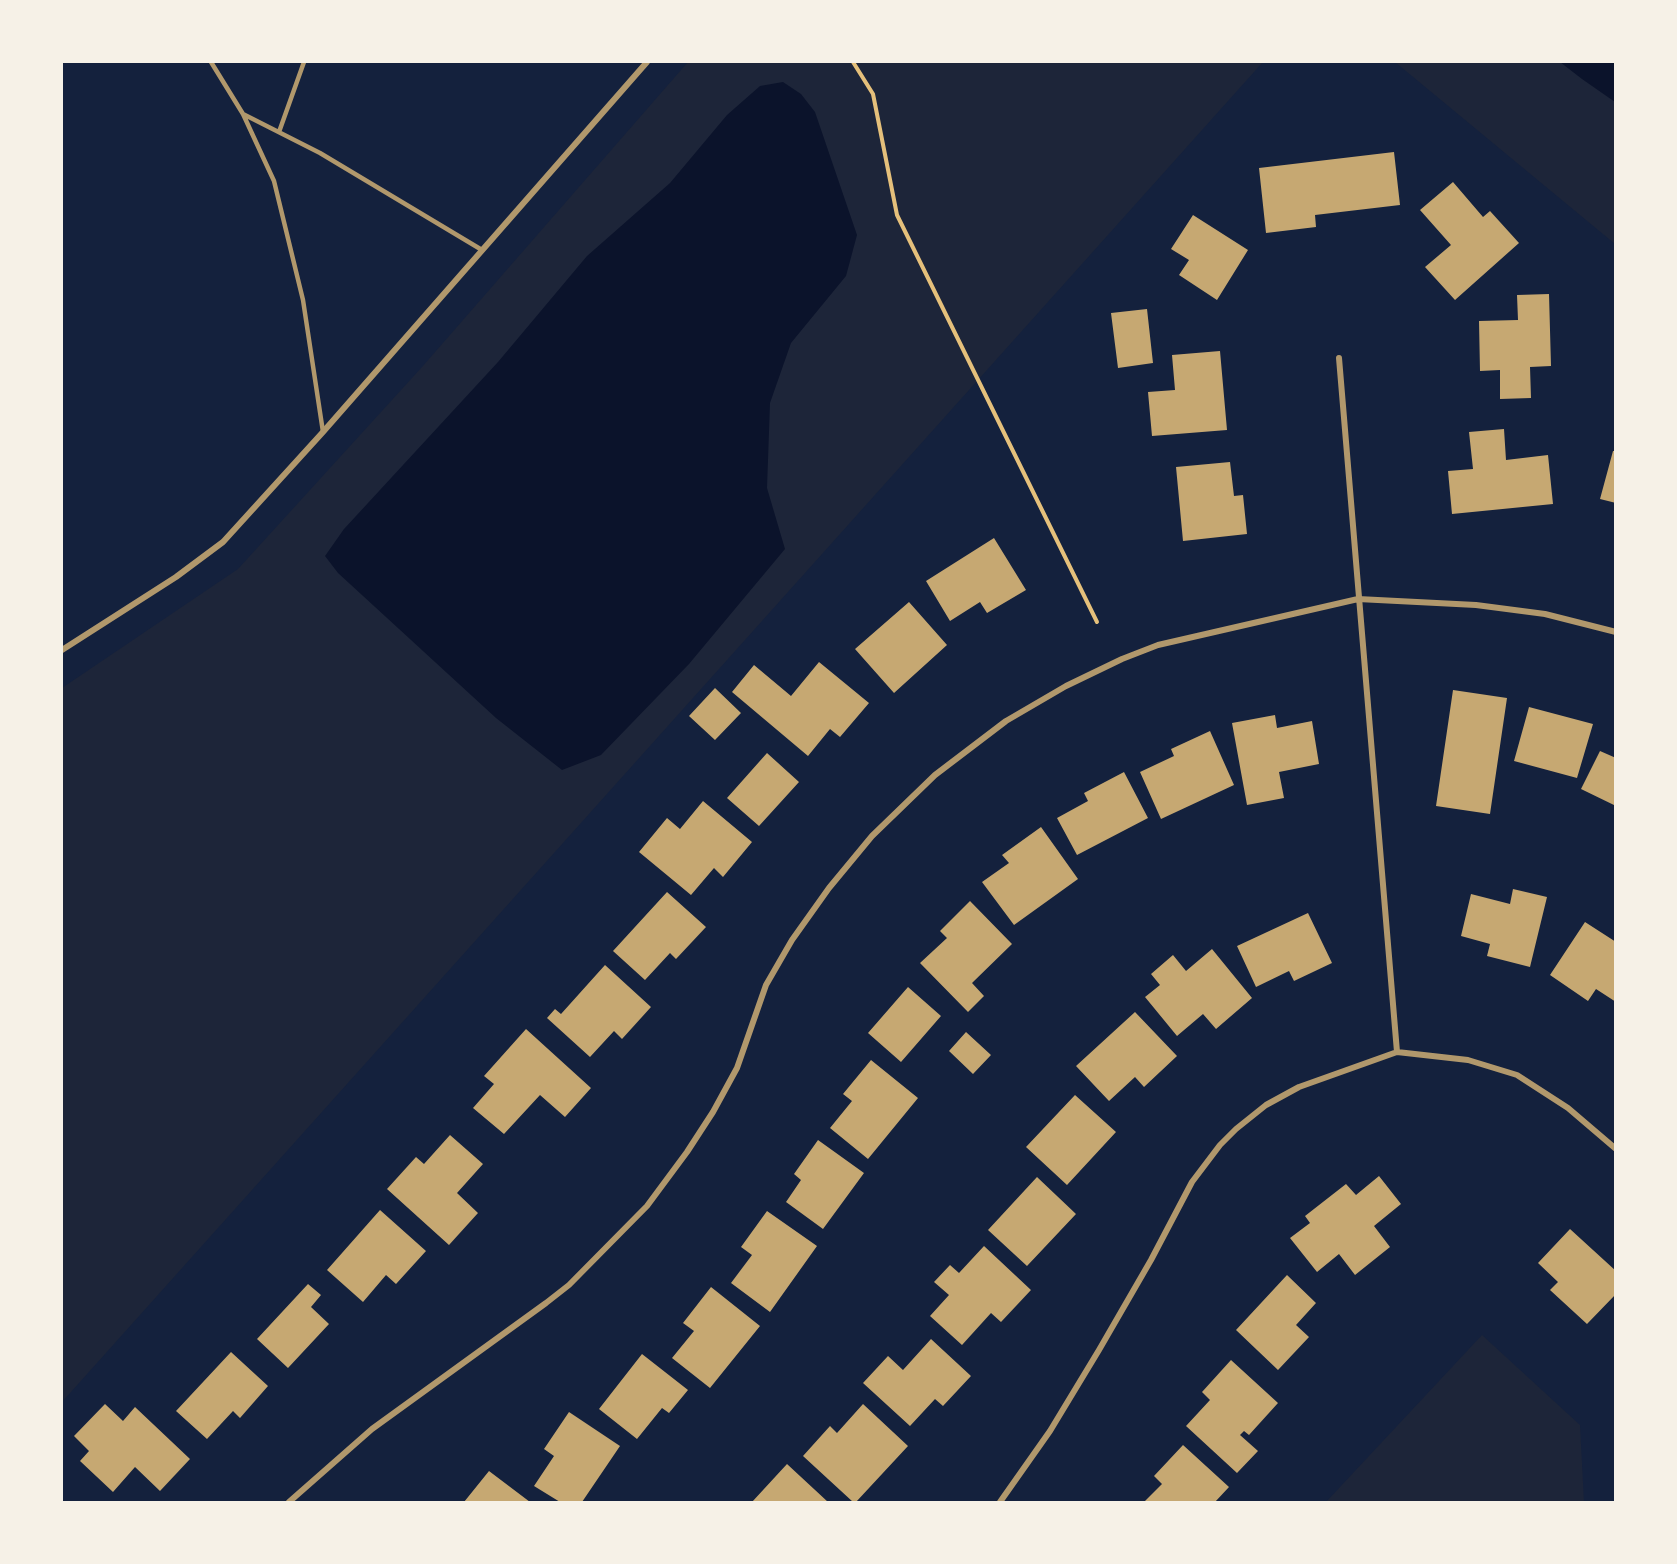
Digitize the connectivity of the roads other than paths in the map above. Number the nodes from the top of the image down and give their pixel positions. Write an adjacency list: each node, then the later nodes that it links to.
1 (211, 62): 4 (lane)
2 (304, 62): 5 (lane)
3 (647, 62): 6 (street)
4 (243, 114): 5 (lane); 8 (lane)
5 (279, 132): 6 (lane)
6 (482, 250): 8 (street)
7 (1339, 358): 9 (street)
8 (323, 432): 11 (street)
9 (1358, 599): 10 (street); 12 (street); 14 (street)
10 (1616, 632)
11 (62, 650)
12 (1397, 1052): 13 (street); 15 (street)
13 (1616, 1149)
14 (289, 1503)
15 (1000, 1503)

